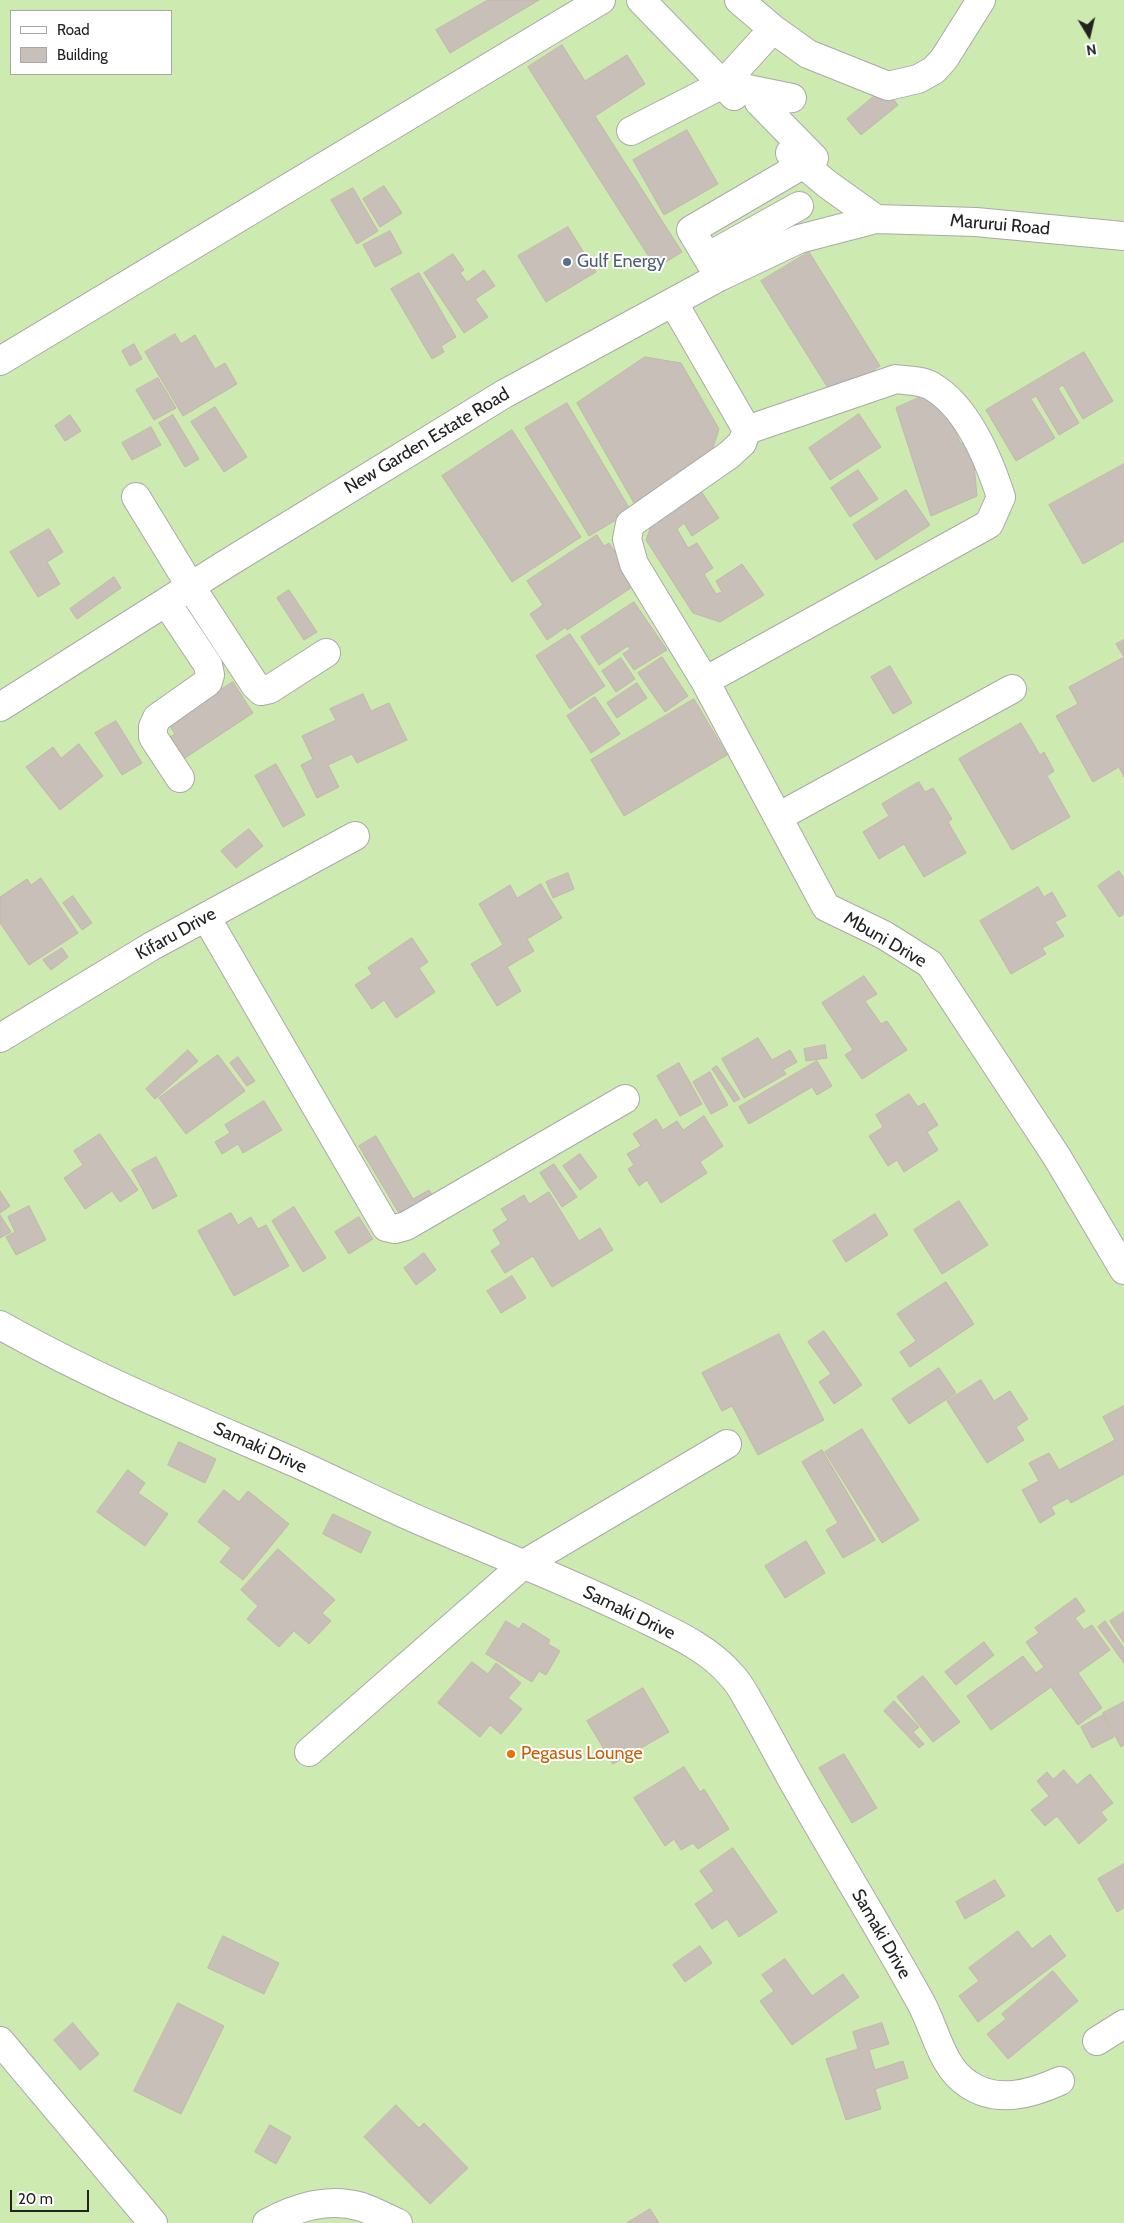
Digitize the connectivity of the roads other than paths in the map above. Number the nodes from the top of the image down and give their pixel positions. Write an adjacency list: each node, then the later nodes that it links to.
1 (601, 0): 15 (street)
2 (641, 0): 6 (street)
3 (739, 0): 5 (street)
4 (981, 0): 5 (street)
5 (773, 29): 6 (street)
6 (723, 84): 7 (street); 8 (street); 8 (street)
7 (631, 131)
8 (796, 162): 9 (street); 10 (street); 13 (street)
9 (799, 206): 12 (street); 13 (street)
10 (876, 219): 11 (street, Marurui Road); 12 (street, New Garden Estate Road)
11 (1124, 236)
12 (799, 239): 13 (street, New Garden Estate Road)
13 (713, 267): 14 (street, New Garden Estate Road)
14 (673, 302): 16 (street); 18 (street, New Garden Estate Road)
15 (0, 361)
16 (747, 430): 21 (street, Mbuni Drive); 21 (street)
17 (136, 497): 18 (street)
18 (191, 587): 19 (street, New Garden Estate Road); 20 (street)
19 (166, 602): 23 (street, New Garden Estate Road); 24 (street)
20 (326, 653)
21 (706, 681): 25 (street, Mbuni Drive)
22 (1012, 689): 25 (street)
23 (0, 707)
24 (180, 778)
25 (778, 817): 30 (street, Mbuni Drive)
26 (355, 836): 27 (street, Kifaru Drive)
27 (206, 917): 28 (street, Kifaru Drive); 29 (street)
28 (0, 1038)
29 (625, 1099)
30 (1124, 1270)
31 (0, 1325): 33 (street, Samaki Drive)
32 (727, 1444): 33 (street)
33 (524, 1564): 34 (street); 38 (street, Samaki Drive)
34 (309, 1752)
35 (1124, 2024): 37 (street)
36 (0, 2041): 39 (street)
37 (1097, 2041)
38 (1060, 2082)
39 (153, 2223)
40 (267, 2223): 41 (street)
41 (398, 2223)

